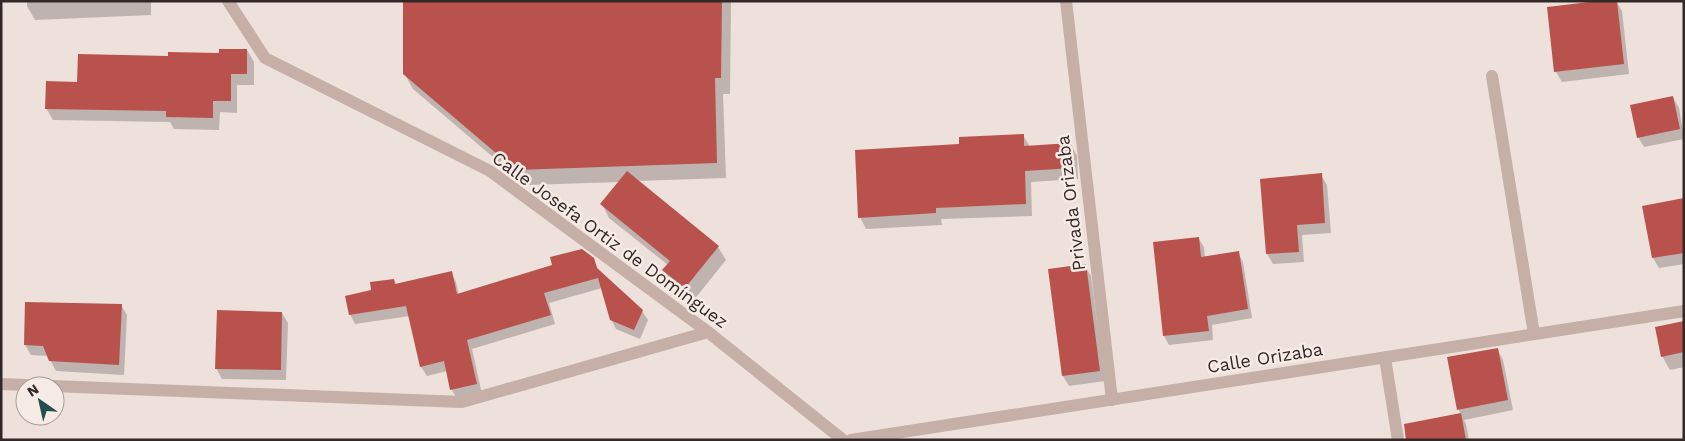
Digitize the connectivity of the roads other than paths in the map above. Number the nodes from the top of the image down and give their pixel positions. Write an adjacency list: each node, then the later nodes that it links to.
1 (228, 1): 5 (street, Calle Josefa Ortiz de Domínguez)
2 (1066, 1): 9 (street, Privada Orizaba)
3 (1492, 76): 6 (street)
4 (1684, 311): 6 (street, Calle Orizaba)
5 (708, 332): 8 (street); 10 (street, Calle Josefa Ortiz de Domínguez)
6 (1534, 334): 7 (street, Calle Orizaba)
7 (1385, 358): 9 (street, Calle Orizaba); 12 (street)
8 (1, 384)
9 (1112, 400): 11 (street, Calle Orizaba)
10 (843, 440)
11 (851, 440)
12 (1398, 440)

